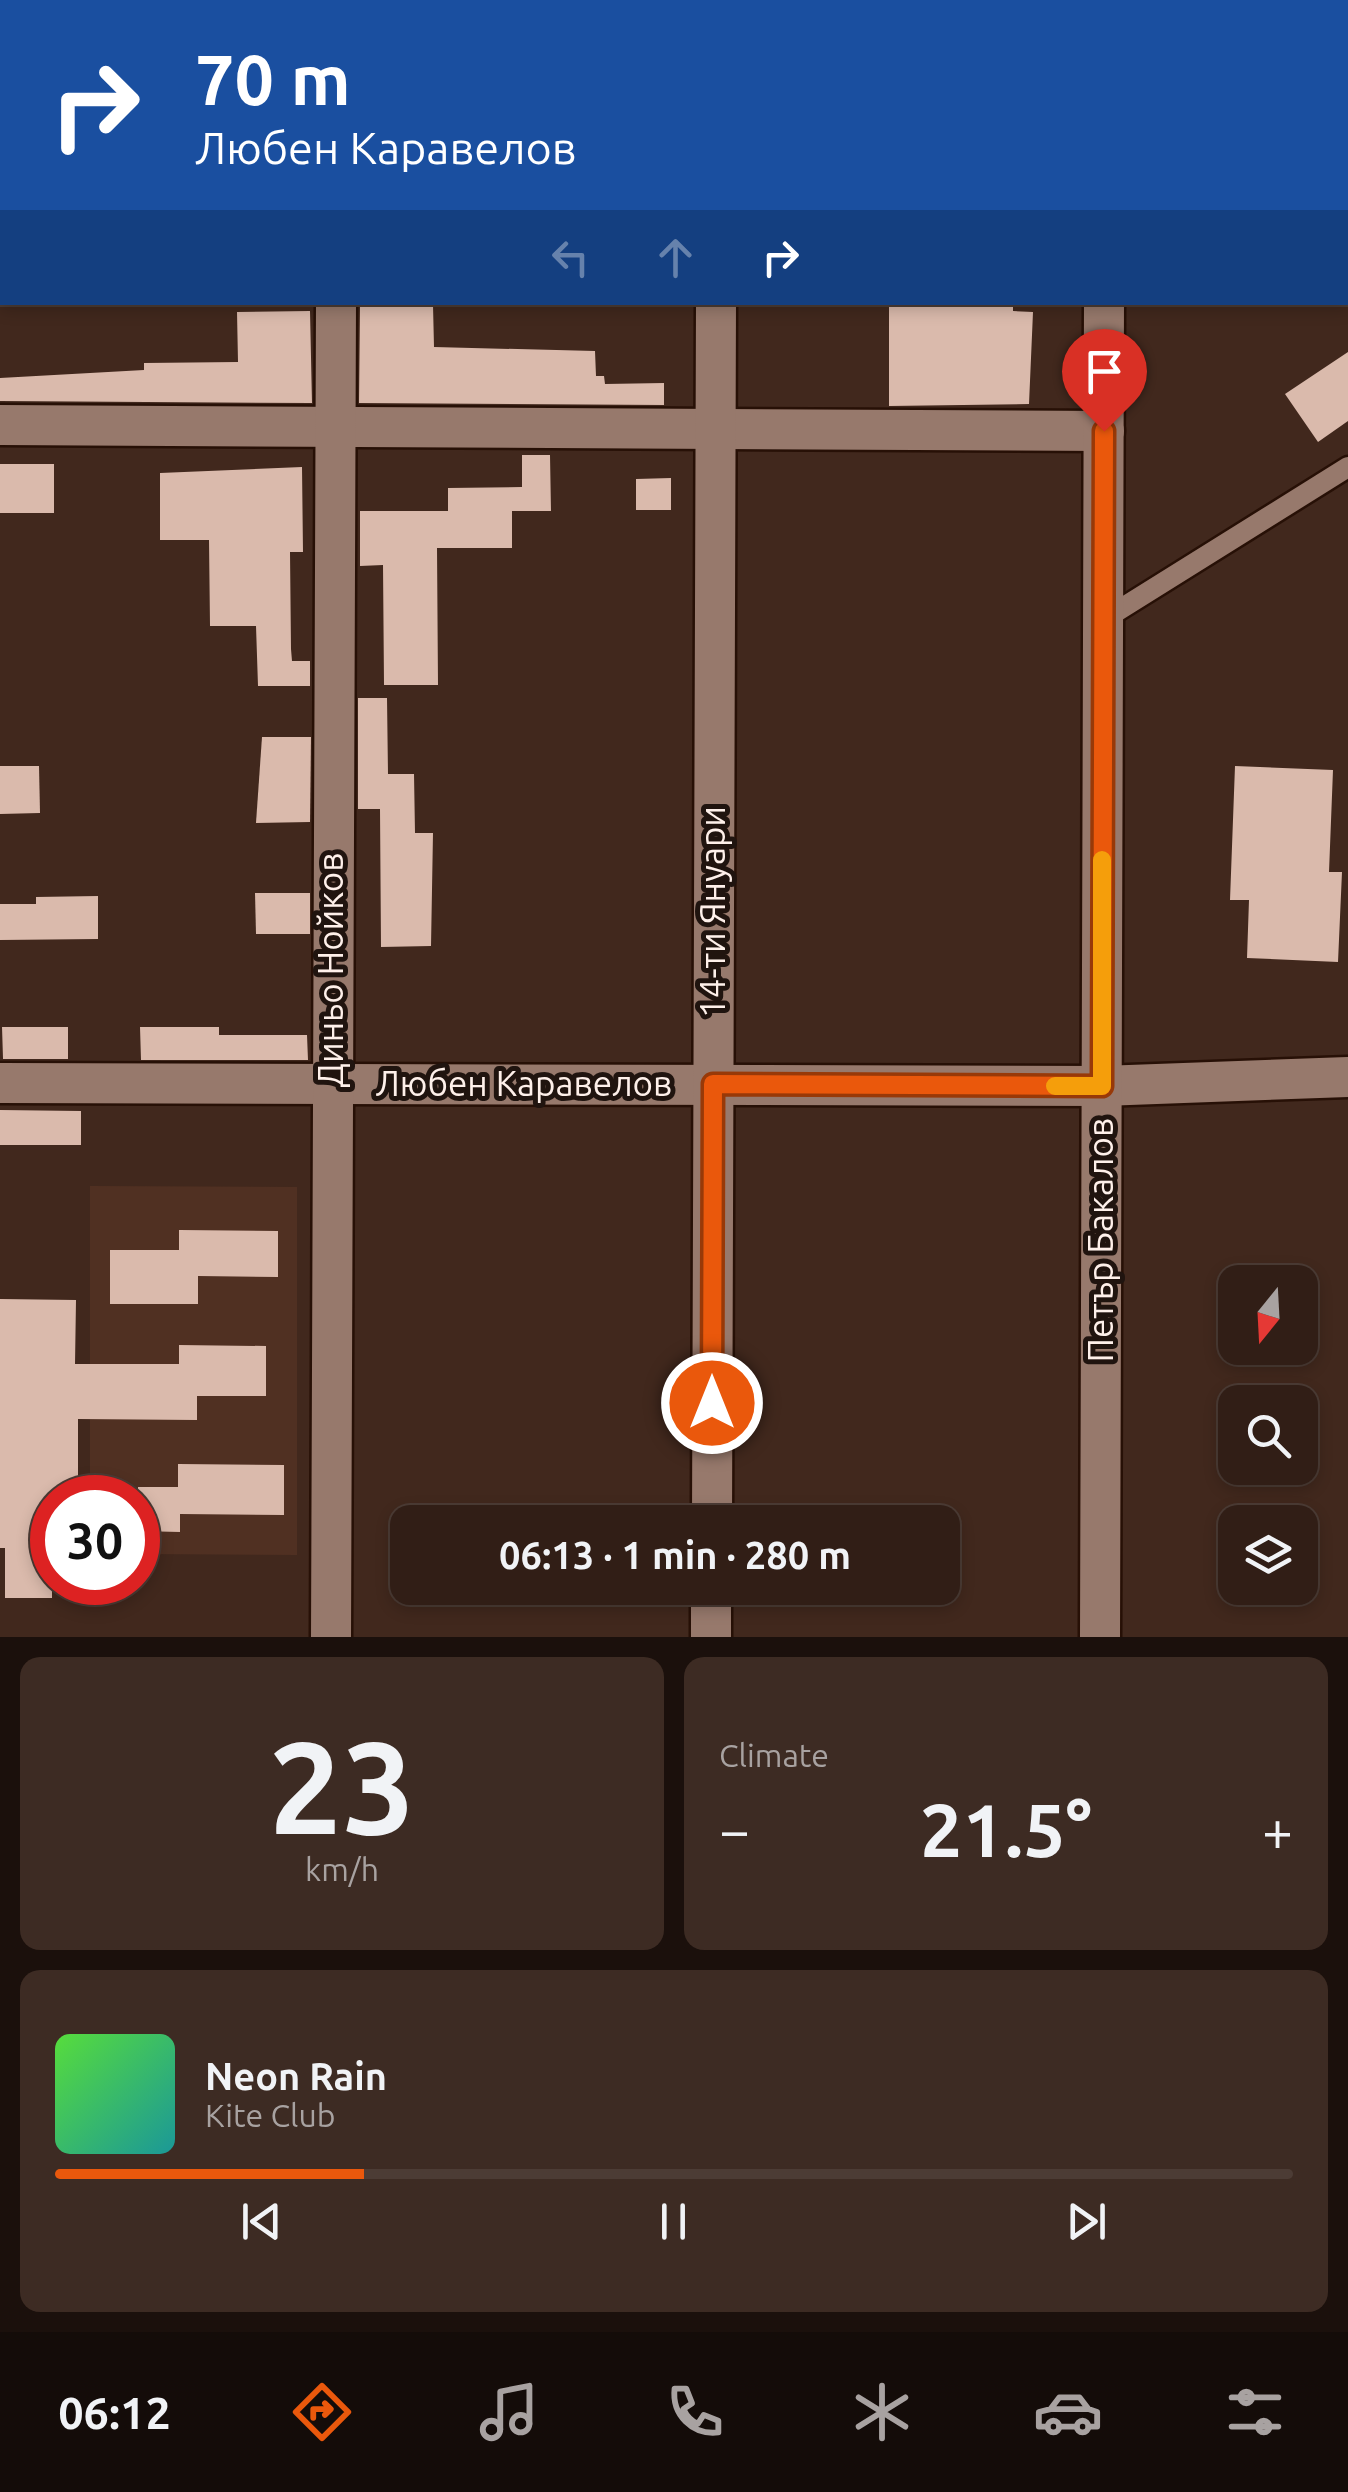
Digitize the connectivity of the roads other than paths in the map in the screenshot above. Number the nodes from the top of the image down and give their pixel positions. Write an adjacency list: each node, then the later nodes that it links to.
1 (336, 305): 5 (street, Диньо Нойков)
2 (716, 305): 6 (street, 14-ти Януари)
3 (1104, 305): 7 (street, Петър Бакалов)
4 (0, 424): 5 (street)
5 (334, 427): 6 (street); 11 (street, Диньо Нойков)
6 (715, 428): 7 (street); 13 (street, 14-ти Януари)
7 (1104, 431): 9 (street, Петър Бакалов)
8 (1348, 467): 9 (lane)
9 (1103, 620): 14 (street, Петър Бакалов)
10 (1348, 1078): 14 (street, Любен Каравелов)
11 (330, 1083): 12 (street, Любен Каравелов); 13 (street, Любен Каравелов); 17 (street, Диньо Нойков)
12 (0, 1084)
13 (713, 1084): 14 (street, Любен Каравелов); 15 (street, 14-ти Януари)
14 (1102, 1086): 19 (street, Петър Бакалов)
15 (712, 1505)
16 (711, 1605): 18 (street)
17 (332, 1637)
18 (711, 1637)
19 (1100, 1637)

